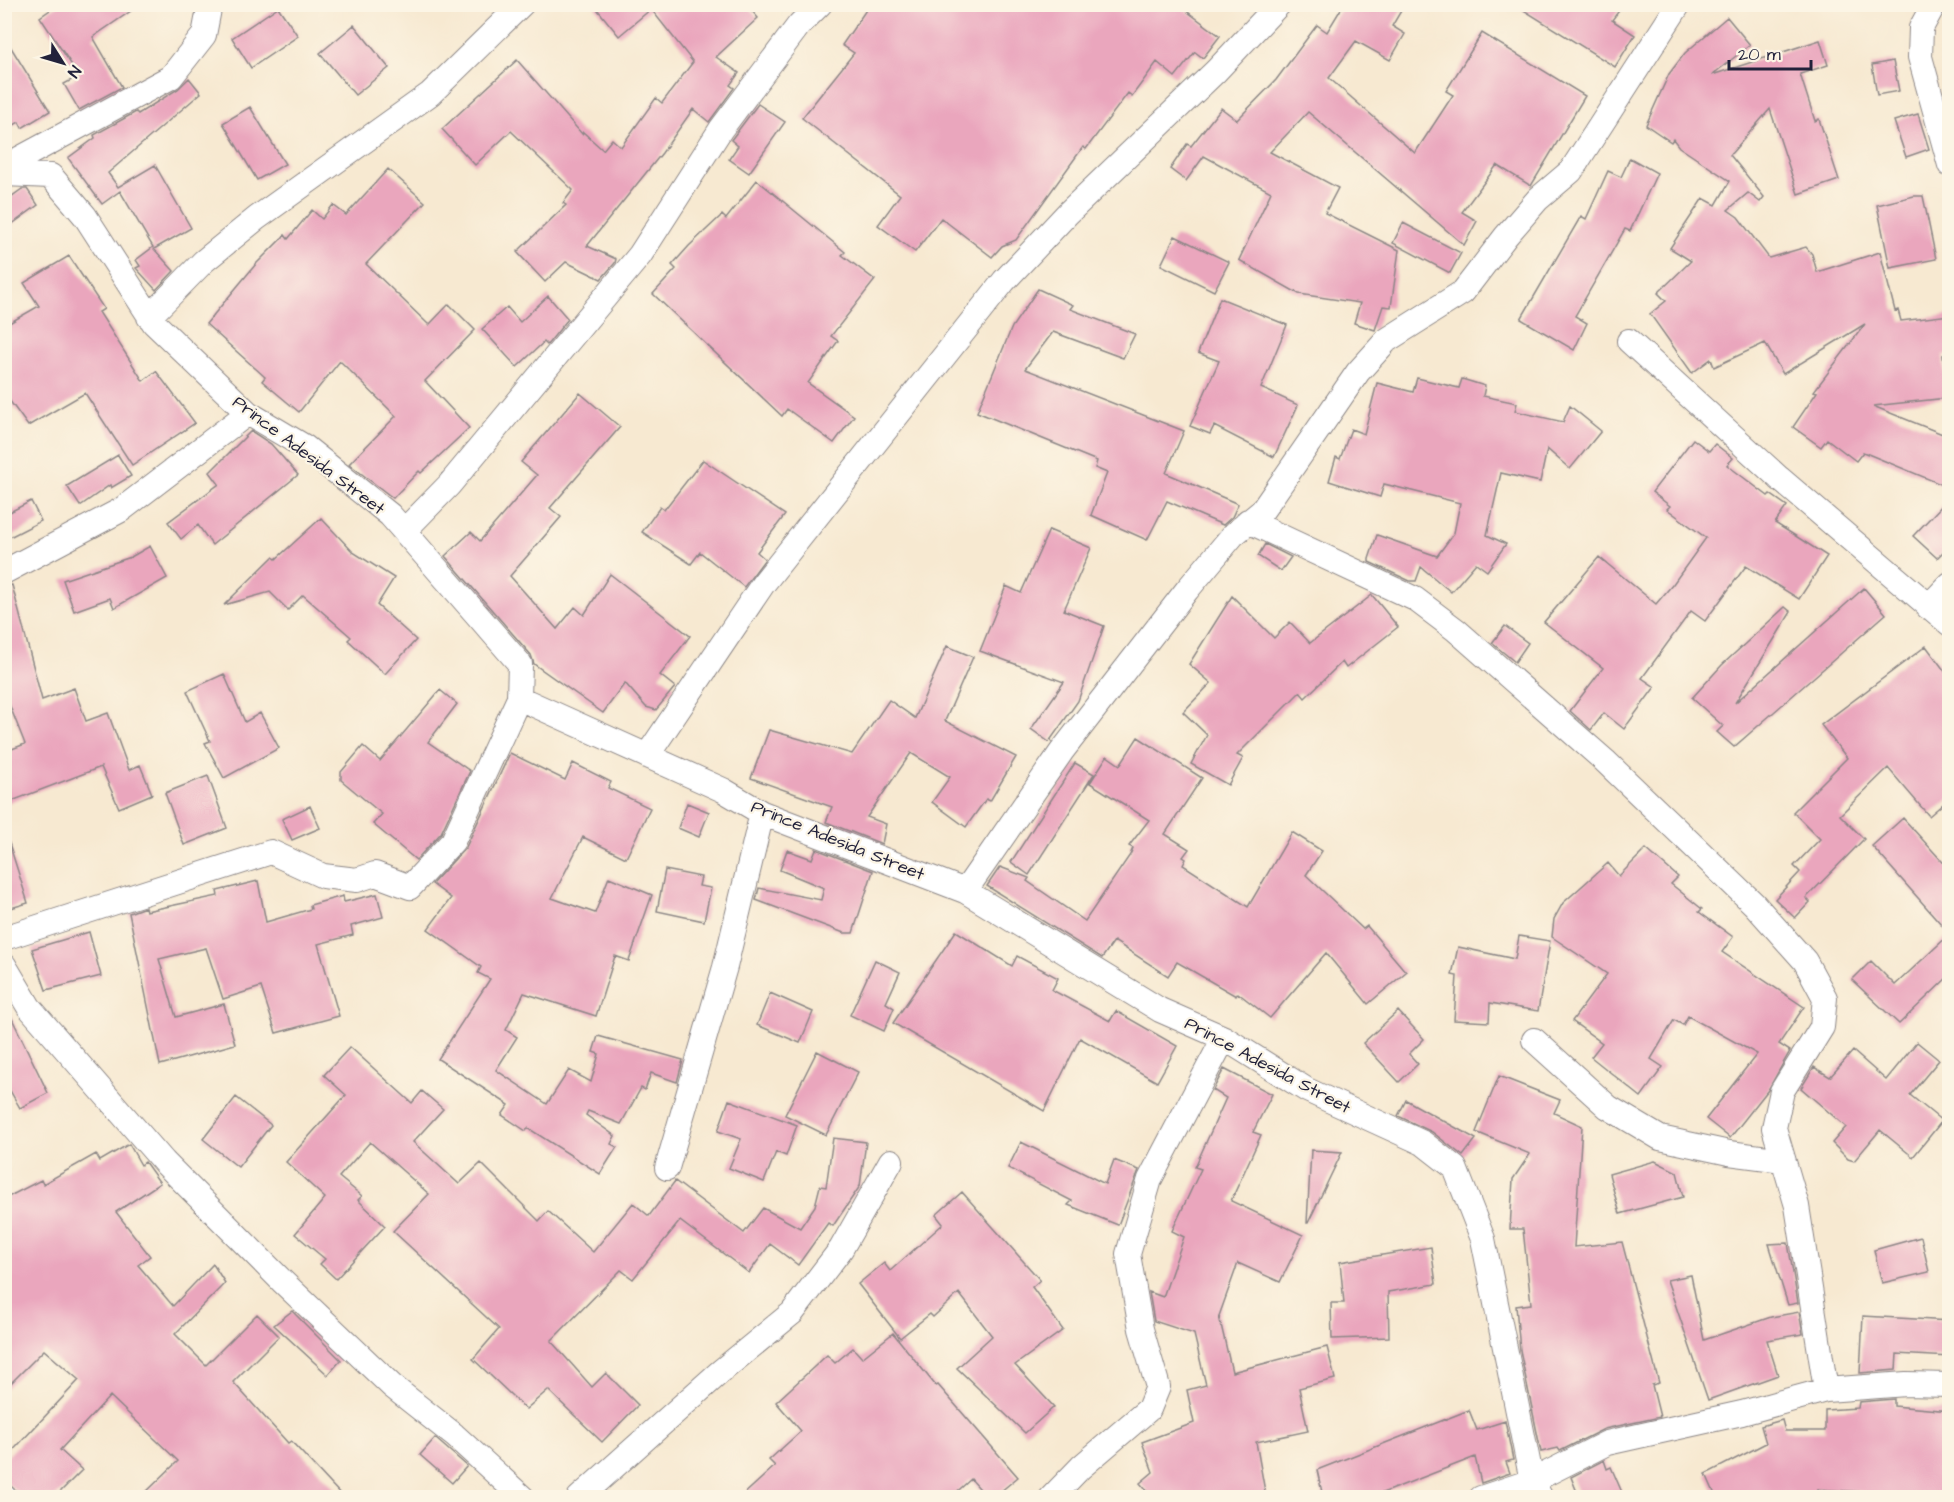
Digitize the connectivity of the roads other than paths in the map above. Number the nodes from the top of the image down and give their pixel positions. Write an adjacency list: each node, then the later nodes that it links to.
1 (210, 4): 8 (street)
2 (522, 4): 10 (street)
3 (820, 4): 14 (street)
4 (1279, 4): 20 (street)
5 (1679, 4): 13 (street)
6 (1938, 9): 7 (street)
7 (1950, 165)
8 (4, 167)
9 (4, 174): 10 (street, Prince Adesida Street)
10 (149, 317): 12 (street, Prince Adesida Street)
11 (1629, 341): 17 (street)
12 (248, 413): 14 (street, Prince Adesida Street); 15 (street)
13 (1248, 521): 22 (street); 27 (street)
14 (405, 530): 19 (street, Prince Adesida Street)
15 (4, 572)
16 (1950, 584): 17 (street)
17 (1928, 607): 18 (street)
18 (1950, 624)
19 (519, 698): 20 (street, Prince Adesida Street); 23 (street)
20 (647, 756): 21 (street, Prince Adesida Street)
21 (762, 813): 22 (street, Prince Adesida Street); 29 (street)
22 (965, 891): 25 (street, Prince Adesida Street)
23 (4, 938)
24 (4, 965): 33 (street)
25 (1224, 1038): 32 (street, Prince Adesida Street); 35 (street)
26 (1534, 1040): 27 (street)
27 (1784, 1160): 31 (street)
28 (891, 1161): 34 (street)
29 (667, 1168)
30 (1950, 1385): 31 (street)
31 (1826, 1390): 32 (street)
32 (1536, 1489): 36 (street)
33 (523, 1497)
34 (579, 1497)
35 (1051, 1497)
36 (1481, 1497)

